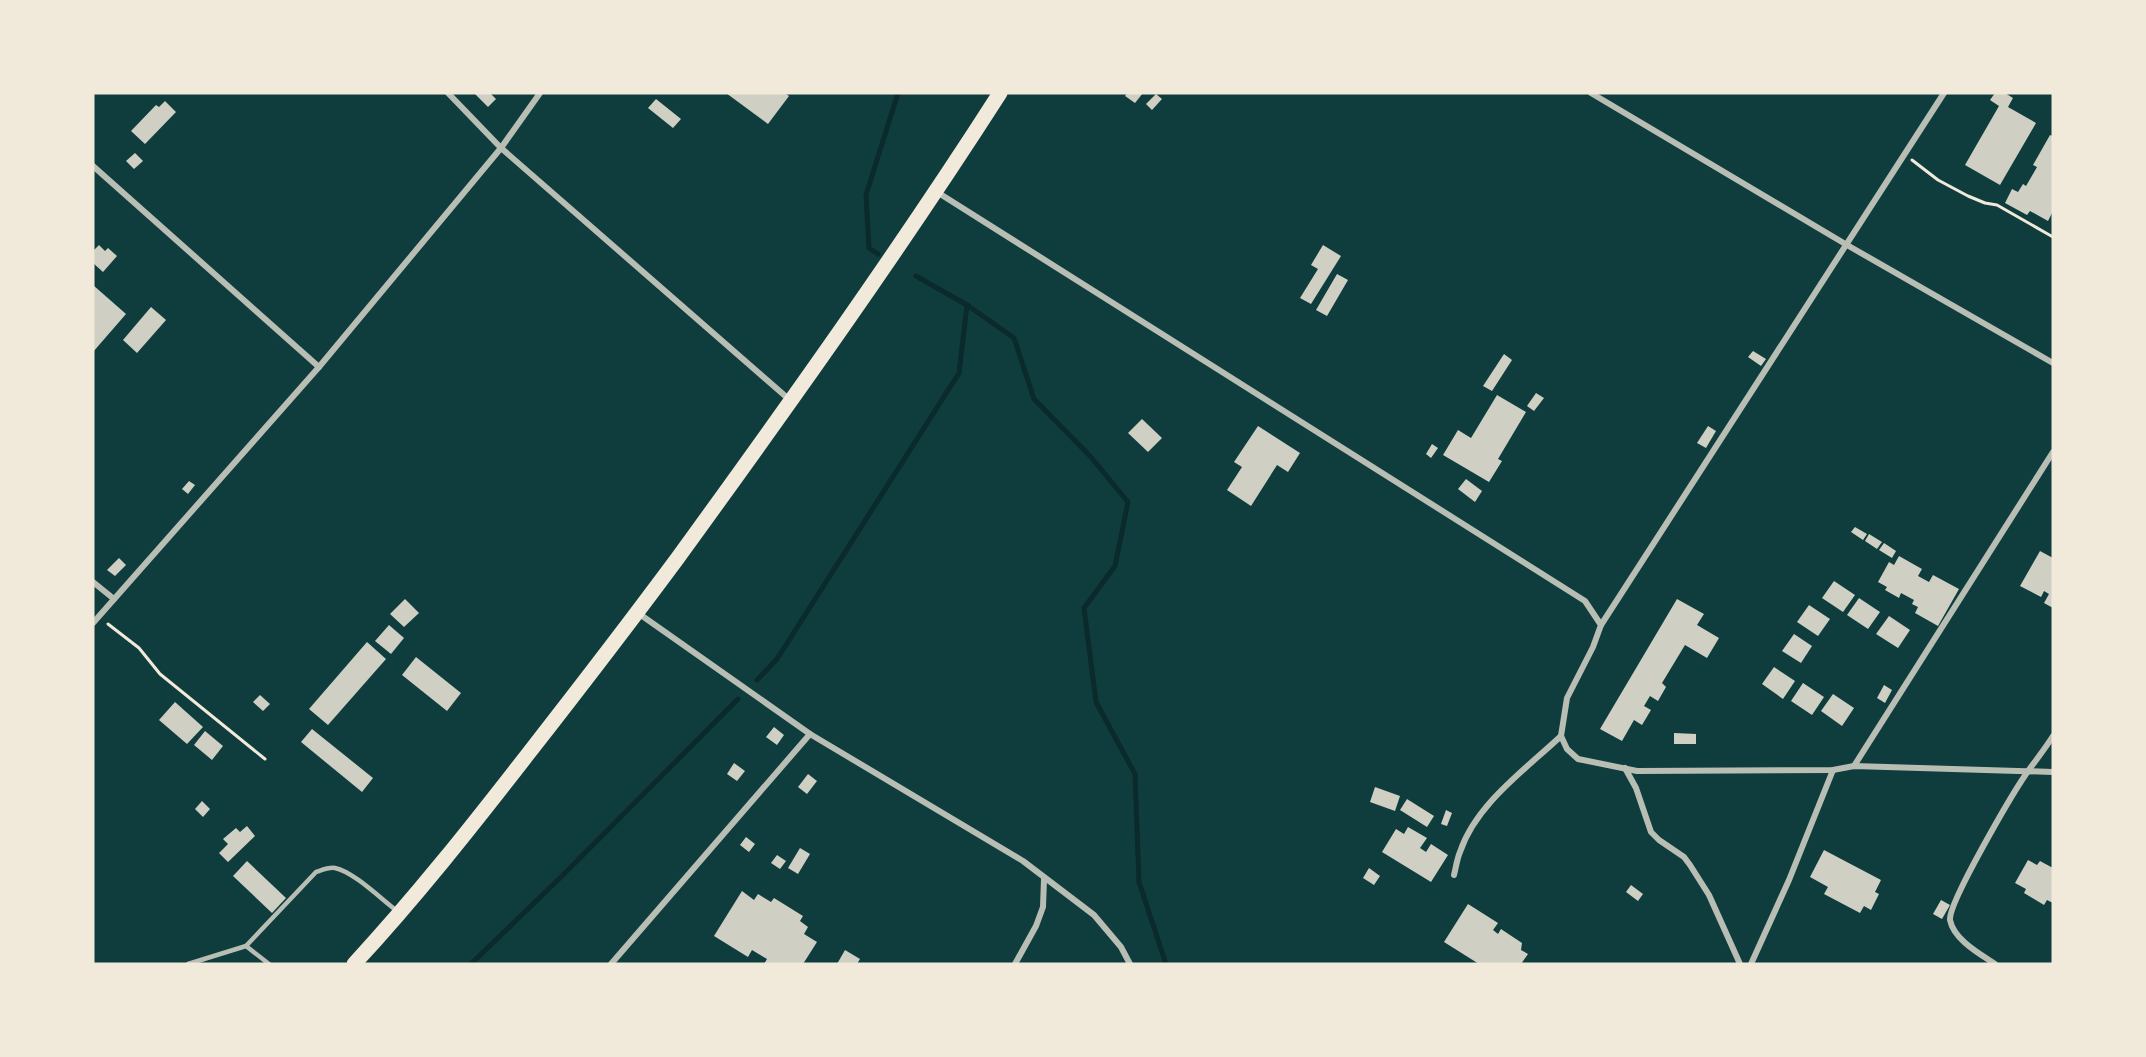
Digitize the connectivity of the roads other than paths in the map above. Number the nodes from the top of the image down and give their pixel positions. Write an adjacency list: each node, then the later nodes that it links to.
1 (448, 93): 6 (street)
2 (540, 93): 6 (street)
3 (1000, 93): 8 (highway)
4 (1591, 93): 9 (street)
5 (1944, 93): 9 (street)
6 (501, 148): 11 (street); 12 (street)
7 (93, 166): 11 (street)
8 (937, 192): 12 (highway); 18 (street)
9 (1847, 245): 10 (street); 18 (street)
10 (2053, 363)
11 (319, 368): 15 (street)
12 (792, 402): 16 (highway)
13 (2053, 452): 22 (street)
14 (93, 582): 15 (street)
15 (114, 599): 17 (street)
16 (638, 612): 19 (street); 29 (highway)
17 (93, 623)
18 (1600, 626): 20 (street)
19 (810, 734): 28 (street); 34 (street)
20 (1561, 736): 23 (street); 27 (street)
21 (2053, 736): 25 (street)
22 (1854, 766): 24 (street); 25 (street)
23 (1625, 768): 24 (street); 37 (street)
24 (1833, 770): 38 (street)
25 (2027, 772): 26 (street); 39 (street)
26 (2053, 772)
27 (1455, 875)
28 (1044, 879): 35 (street); 36 (street)
29 (400, 914): 30 (lane); 33 (highway)
30 (246, 946): 31 (lane); 32 (lane)
31 (188, 964)
32 (269, 964)
33 (354, 964)
34 (611, 964)
35 (1015, 964)
36 (1130, 964)
37 (1740, 964)
38 (1751, 964)
39 (1995, 964)

